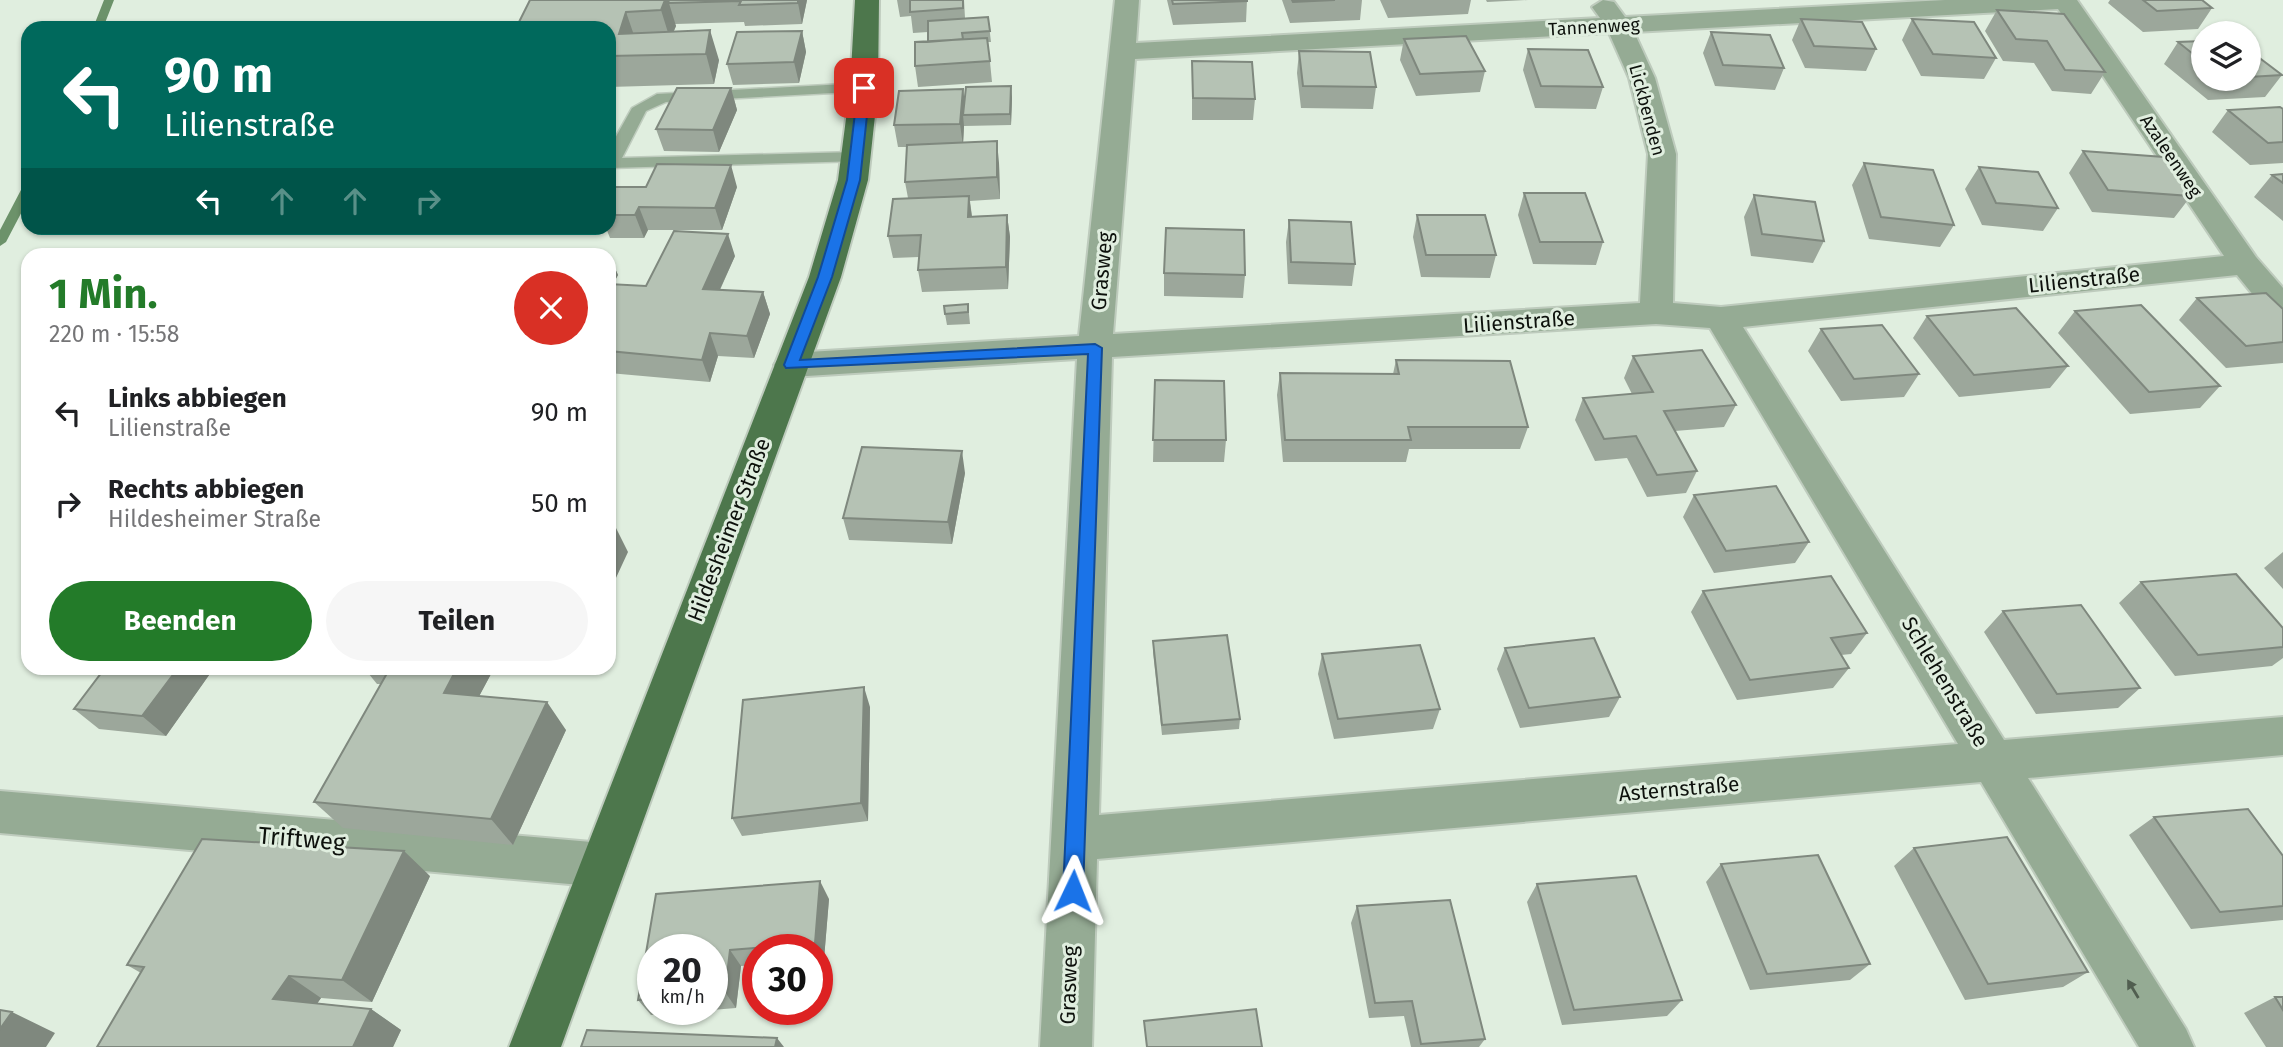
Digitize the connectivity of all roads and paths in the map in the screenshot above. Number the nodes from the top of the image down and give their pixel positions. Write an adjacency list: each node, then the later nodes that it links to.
1 (867, 0): 7 (main road, Hildesheimer Straße)
2 (1127, 0): 6 (street, Grasweg)
3 (1600, 0): 5 (street, Lickbenden)
4 (2064, 1): 5 (street, Tannenweg); 11 (street, Azaleenweg)
5 (1618, 26): 6 (street, Tannenweg); 13 (street, Lickbenden)
6 (1122, 52): 15 (street, Grasweg)
7 (864, 88): 8 (lane); 9 (main road, Hildesheimer Straße)
8 (616, 152)
9 (856, 157): 10 (lane); 16 (main road, Hildesheimer Straße)
10 (616, 163)
11 (2245, 264): 12 (street, Azaleenweg); 14 (street, Lilienstraße)
12 (2283, 309)
13 (1656, 313): 14 (street, Lilienstraße); 15 (street, Lilienstraße)
14 (1721, 318): 18 (street, Schlehenstraße)
15 (1095, 348): 16 (street, Lilienstraße); 20 (street, Grasweg)
16 (791, 365): 21 (main road, Hildesheimer Straße)
17 (2283, 736): 18 (street, Asternstraße)
18 (1994, 762): 20 (street, Asternstraße); 24 (street, Schlehenstraße, one-way to 18)
19 (0, 812): 21 (street, Triftweg)
20 (1075, 839): 23 (street, Grasweg)
21 (603, 865): 22 (main road, Hildesheimer Straße)
22 (535, 1047)
23 (1066, 1047)
24 (2168, 1047)

